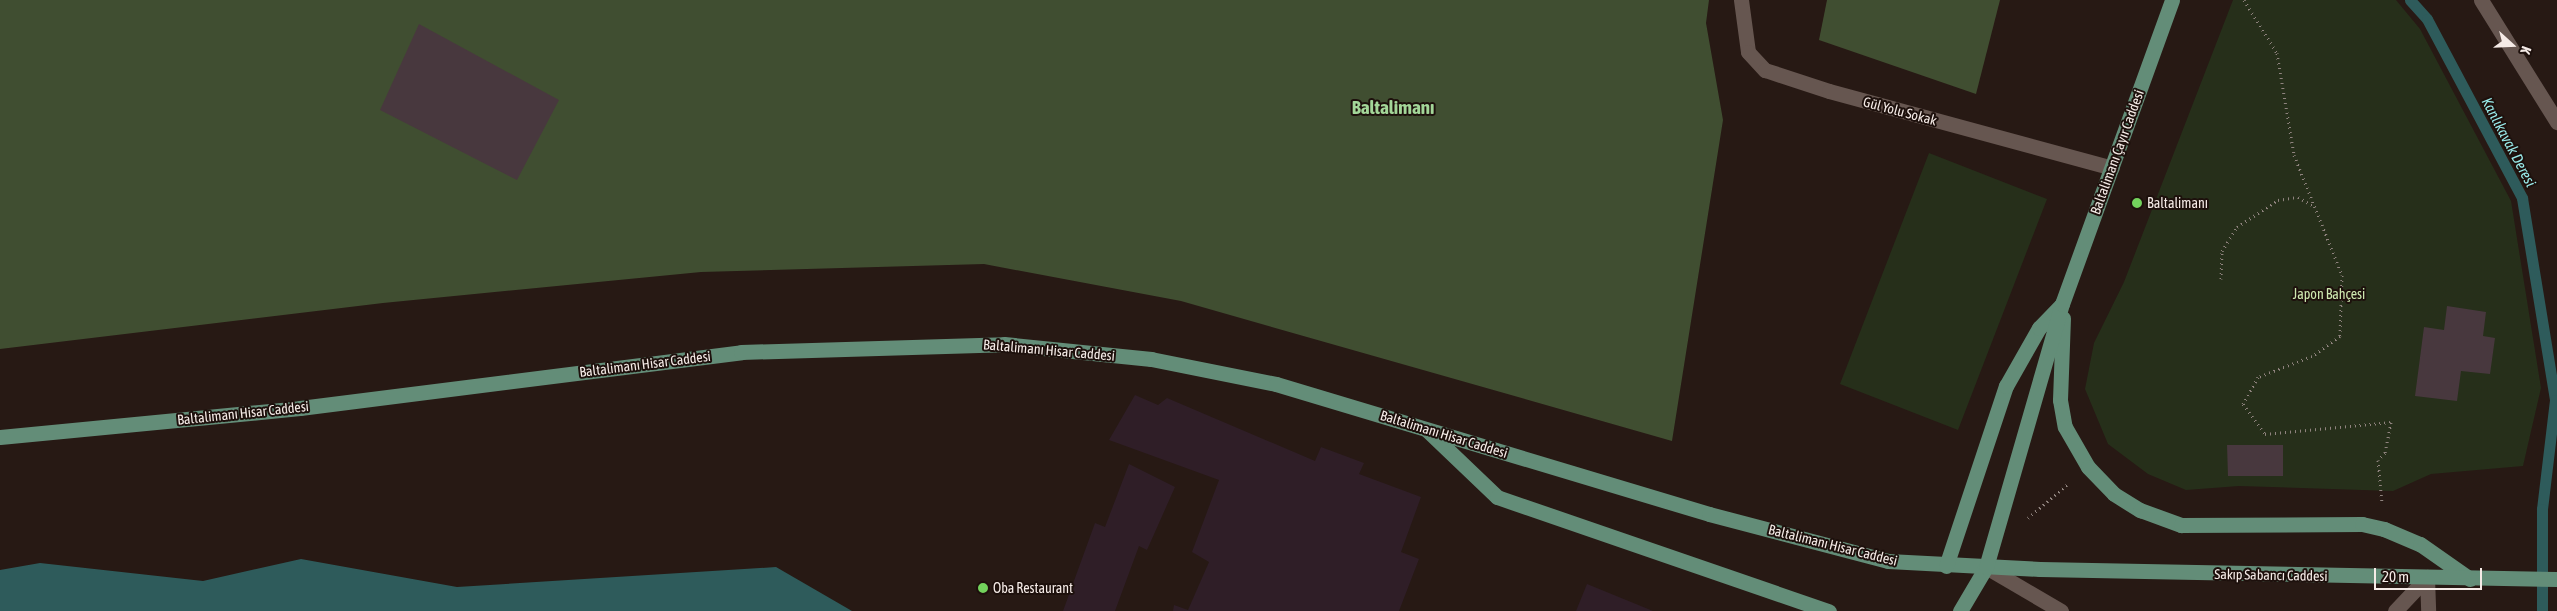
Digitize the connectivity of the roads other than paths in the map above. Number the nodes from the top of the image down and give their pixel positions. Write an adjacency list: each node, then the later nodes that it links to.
1 (1741, 0): 5 (street, Gül Yolu Sokak)
2 (2172, 0): 5 (main road, Baltalimanı Çayır Caddesi)
3 (2481, 0): 4 (street)
4 (2557, 122)
5 (2112, 168): 6 (main road, Baltalimanı Çayır Caddesi)
6 (2062, 304): 9 (main road); 10 (main road); 12 (main road)
7 (1426, 429): 8 (main road, Baltalimanı Hisar Caddesi); 9 (main road, Baltalimanı Hisar Caddesi); 14 (main road)
8 (0, 437)
9 (1946, 566): 10 (main road, Baltalimanı Hisar Caddesi)
10 (1986, 567): 11 (main road, Sakıp Sabancı Caddesi); 15 (main road); 16 (street)
11 (2427, 577): 12 (main road, Sakıp Sabancı Caddesi); 17 (street); 18 (street)
12 (2470, 578): 13 (main road, Sakıp Sabancı Caddesi)
13 (2557, 579)
14 (1828, 611)
15 (1960, 611)
16 (2060, 611)
17 (2395, 611)
18 (2428, 611)

